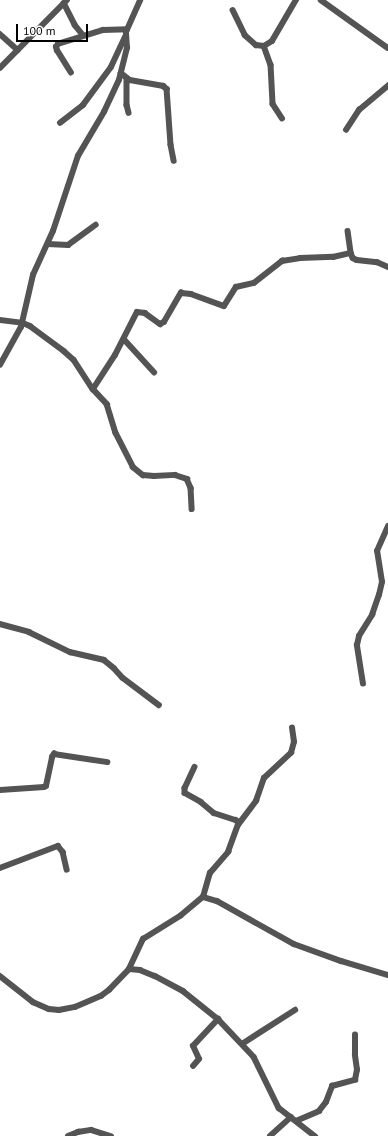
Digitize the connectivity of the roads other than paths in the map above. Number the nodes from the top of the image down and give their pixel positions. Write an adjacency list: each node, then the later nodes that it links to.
1 (140, 0): 6 (street)
2 (296, 0): 10 (street)
3 (321, 0): 11 (street)
4 (66, 2): 8 (street); 12 (street)
5 (233, 10): 10 (street)
6 (127, 29): 8 (street); 9 (street)
7 (0, 34): 12 (street)
8 (83, 35): 14 (street)
9 (125, 37): 15 (street); 20 (street)
10 (264, 46): 19 (street)
11 (388, 48)
12 (18, 50): 13 (street)
13 (0, 68)
14 (71, 73)
15 (121, 73): 16 (street); 25 (street)
16 (127, 78): 18 (street); 22 (street)
17 (388, 86): 21 (street)
18 (129, 113)
19 (282, 118)
20 (60, 123)
21 (346, 130)
22 (174, 161)
23 (96, 225): 25 (street)
24 (348, 231): 26 (street)
25 (48, 244): 29 (street)
26 (351, 253): 27 (street); 30 (street)
27 (388, 267)
28 (0, 320): 29 (street)
29 (23, 323): 31 (street); 33 (street)
30 (124, 339): 32 (street); 33 (street)
31 (0, 365)
32 (154, 372)
33 (93, 389): 34 (street)
34 (192, 509)
35 (388, 526): 37 (street)
36 (0, 624): 38 (street)
37 (363, 684)
38 (159, 705)
39 (292, 728): 43 (street)
40 (107, 762): 42 (street)
41 (196, 767): 43 (street)
42 (0, 790)
43 (239, 823): 46 (street)
44 (0, 868): 45 (street)
45 (68, 870)
46 (203, 897): 47 (street); 48 (street)
47 (129, 969): 49 (street); 51 (street)
48 (388, 974)
49 (0, 976)
50 (295, 1010): 53 (street)
51 (218, 1019): 53 (street); 54 (street)
52 (355, 1035): 56 (street)
53 (242, 1044): 55 (street)
54 (193, 1066)
55 (291, 1117): 56 (street); 60 (street)
56 (296, 1122): 57 (street)
57 (309, 1134): 61 (street)
58 (68, 1136): 59 (street)
59 (111, 1136)
60 (270, 1136)
61 (315, 1136)

